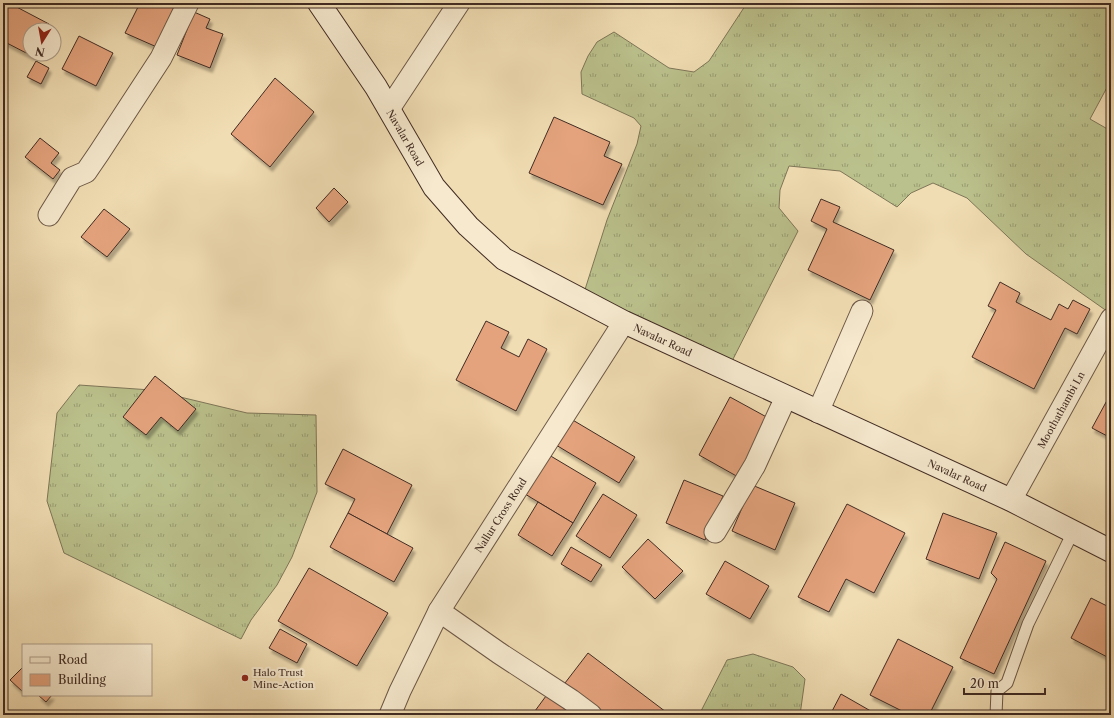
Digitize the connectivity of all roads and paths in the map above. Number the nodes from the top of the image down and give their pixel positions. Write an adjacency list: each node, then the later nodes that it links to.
1 (188, 3): 5 (street)
2 (319, 3): 4 (street, Navalar Road)
3 (459, 3): 4 (street)
4 (389, 109): 8 (street, Navalar Road)
5 (49, 215)
6 (862, 311): 10 (street)
7 (1111, 319): 11 (street, Moothathambi Ln)
8 (624, 322): 9 (street, Navalar Road); 15 (street, Nallur Cross Road)
9 (786, 397): 10 (street, Navalar Road); 12 (street)
10 (818, 412): 11 (street, Navalar Road)
11 (1011, 500): 13 (street, Navalar Road)
12 (715, 532)
13 (1073, 532): 14 (street, Navalar Road); 18 (lane)
14 (1111, 551)
15 (439, 611): 16 (street, Nallur Cross Road); 17 (street)
16 (390, 715)
17 (591, 715)
18 (996, 715)

